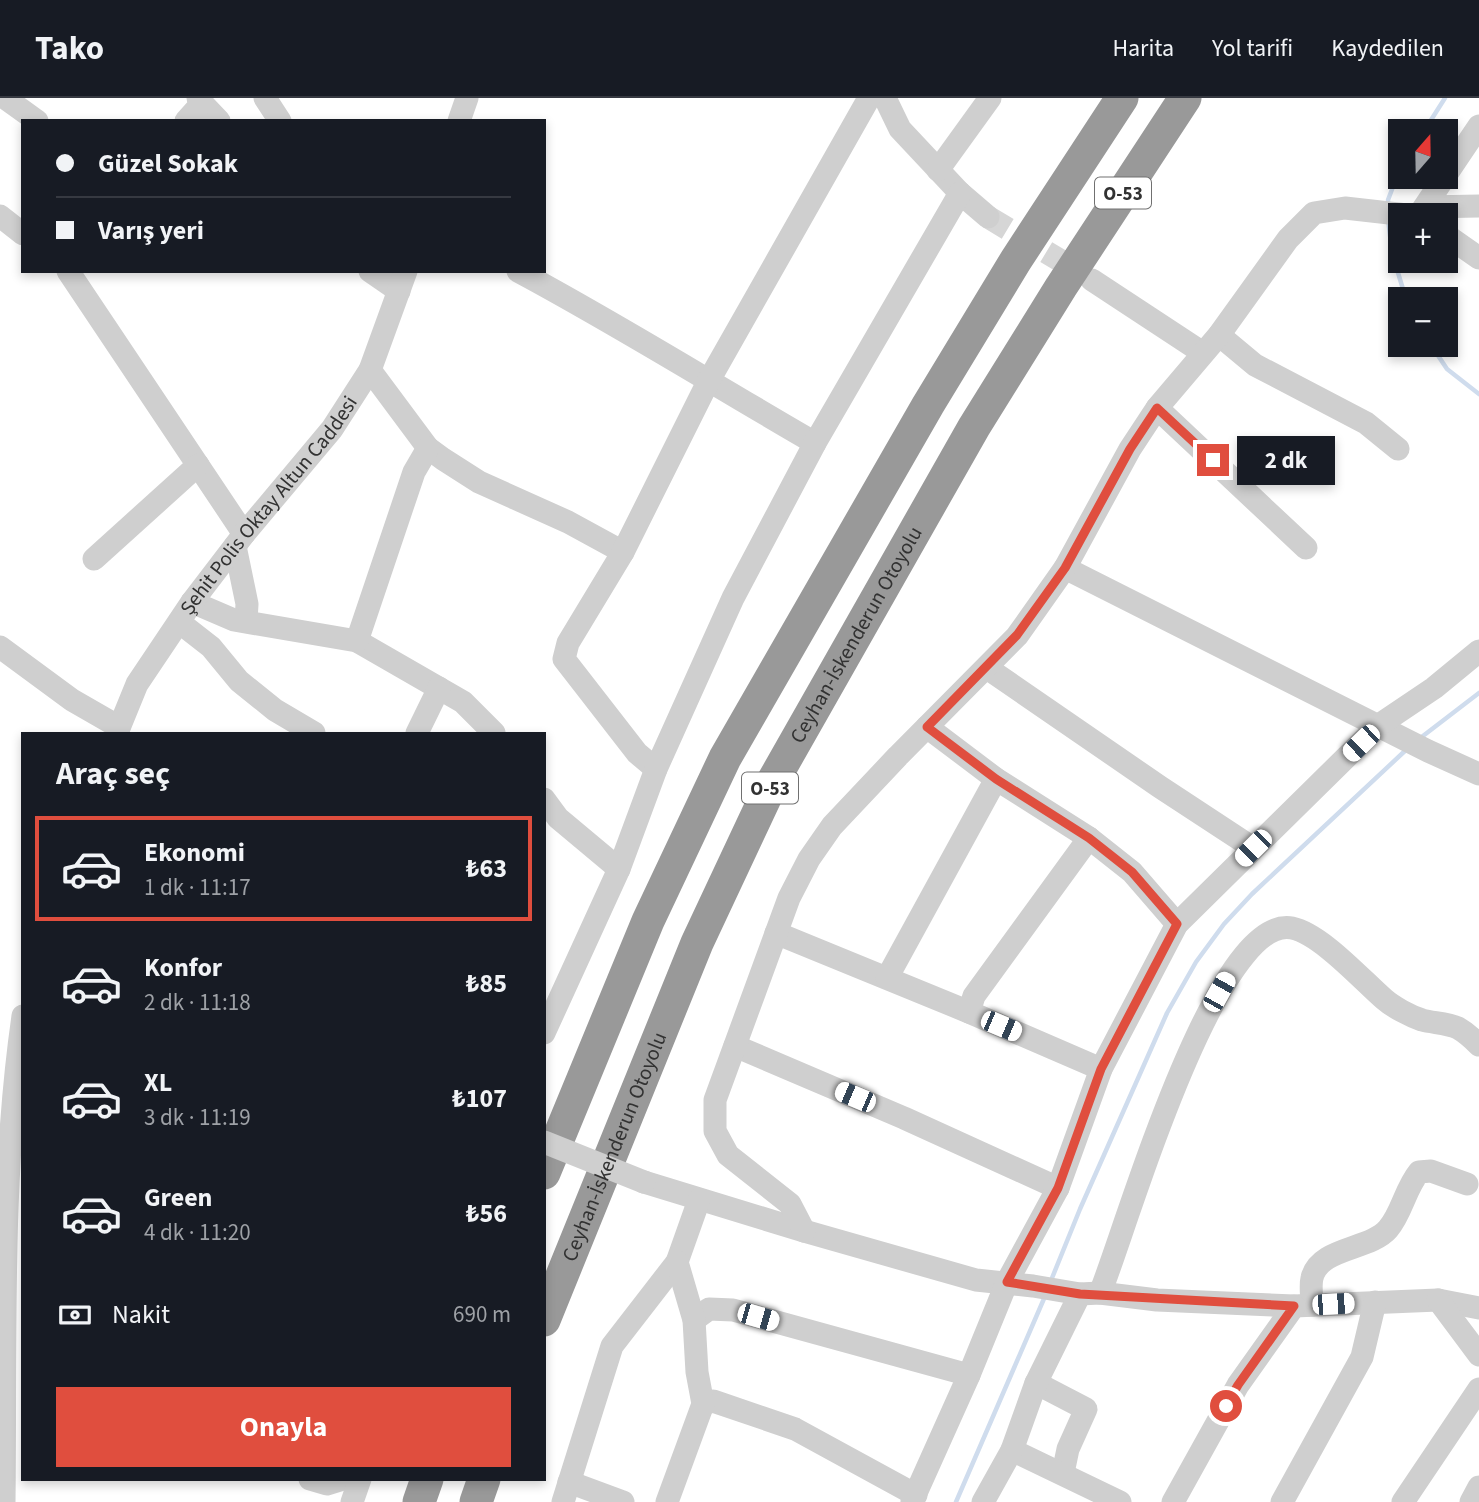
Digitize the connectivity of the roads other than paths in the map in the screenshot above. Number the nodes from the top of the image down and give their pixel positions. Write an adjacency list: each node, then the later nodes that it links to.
1 (5, 98): 10 (street)
2 (265, 98): 13 (street)
3 (467, 98): 14 (street)
4 (869, 98): 35 (street)
5 (885, 98): 16 (street)
6 (990, 98): 16 (street)
7 (1122, 98): 78 (highway, O-53)
8 (1185, 98): 90 (highway, Ceyhan-İskenderun Otoyolu / O-53)
9 (200, 101): 11 (street); 12 (street)
10 (34, 119)
11 (187, 119)
12 (217, 119)
13 (279, 119)
14 (460, 119)
15 (1477, 134): 18 (street)
16 (938, 170): 17 (street)
17 (960, 193): 23 (street); 37 (street)
18 (1421, 203)
19 (1479, 206): 20 (street)
20 (1458, 208)
21 (1388, 211): 32 (street)
22 (0, 216): 24 (street)
23 (988, 217)
24 (21, 232)
25 (1458, 243): 26 (street)
26 (1479, 258)
27 (69, 273): 40 (street)
28 (376, 273): 31 (street)
29 (522, 273): 35 (street)
30 (1092, 280): 33 (street)
31 (402, 281): 34 (street, Şehit Polis Oktay Altun Caddesi)
32 (1219, 335): 33 (street); 39 (street)
33 (1203, 353): 36 (street)
34 (370, 370): 38 (street); 41 (street, Şehit Polis Oktay Altun Caddesi)
35 (708, 382): 37 (street); 43 (street)
36 (1157, 408): 42 (street); 45 (street)
37 (816, 443): 60 (street)
38 (428, 448): 43 (street); 49 (street)
39 (1398, 449)
40 (198, 465): 41 (street); 44 (street)
41 (240, 540): 46 (street, Şehit Polis Oktay Altun Caddesi); 47 (street)
42 (1306, 548)
43 (623, 551): 60 (street)
44 (94, 559)
45 (1065, 568): 52 (street); 54 (street)
46 (192, 602): 47 (street); 48 (street, Şehit Polis Oktay Altun Caddesi)
47 (246, 621): 49 (street)
48 (179, 622): 56 (street, Şehit Polis Oktay Altun Caddesi); 57 (street)
49 (357, 641): 53 (street)
50 (0, 647): 56 (street)
51 (1479, 651): 54 (street)
52 (987, 668): 55 (street); 65 (street)
53 (439, 688): 58 (street); 59 (street)
54 (1379, 725): 61 (street); 65 (street)
55 (927, 727): 62 (street); 68 (street)
56 (118, 730)
57 (312, 732)
58 (417, 732)
59 (493, 732)
60 (656, 769): 66 (street)
61 (1479, 774)
62 (996, 779): 64 (street); 69 (street)
63 (546, 802): 66 (street)
64 (1089, 838): 67 (street); 70 (street)
65 (1253, 848): 67 (street)
66 (619, 869): 71 (street)
67 (1177, 924): 75 (street)
68 (776, 933): 69 (street); 73 (street)
69 (887, 978): 70 (street)
70 (969, 1012): 75 (street)
71 (546, 1029)
72 (1479, 1045): 85 (street)
73 (735, 1046): 80 (street); 82 (street)
74 (20, 1053): 76 (street)
75 (1101, 1069): 80 (street)
76 (5, 1126): 108 (street)
77 (546, 1143): 81 (street, bridge)
78 (546, 1168)
79 (1467, 1185): 86 (street)
80 (1058, 1188): 84 (street)
81 (699, 1200): 82 (street); 83 (street)
82 (804, 1231): 84 (street)
83 (677, 1262): 91 (street); 105 (street)
84 (1007, 1282): 85 (street); 93 (street)
85 (1080, 1293): 86 (street); 94 (street)
86 (1308, 1296): 88 (street); 107 (street)
87 (1438, 1300): 88 (street); 89 (street); 92 (street)
88 (1375, 1302): 116 (street)
89 (1479, 1308)
90 (546, 1315)
91 (694, 1320): 93 (street); 96 (street)
92 (1479, 1355)
93 (969, 1375): 106 (street)
94 (1036, 1384): 97 (street); 98 (street)
95 (1479, 1389): 117 (street)
96 (703, 1404): 106 (street); 113 (street)
97 (1012, 1450): 98 (street); 114 (street)
98 (1063, 1473): 115 (street)
99 (317, 1481): 100 (street)
100 (337, 1481)
101 (359, 1481): 109 (street)
102 (426, 1481): 110 (highway)
103 (483, 1481): 111 (highway)
104 (1479, 1487): 118 (street)
105 (566, 1492): 112 (street)
106 (914, 1499)
107 (1181, 1499)
108 (4, 1502)
109 (352, 1502)
110 (419, 1502)
111 (476, 1502)
112 (623, 1502)
113 (667, 1502)
114 (983, 1502)
115 (1121, 1502)
116 (1282, 1502)
117 (1403, 1502)
118 (1471, 1502)

